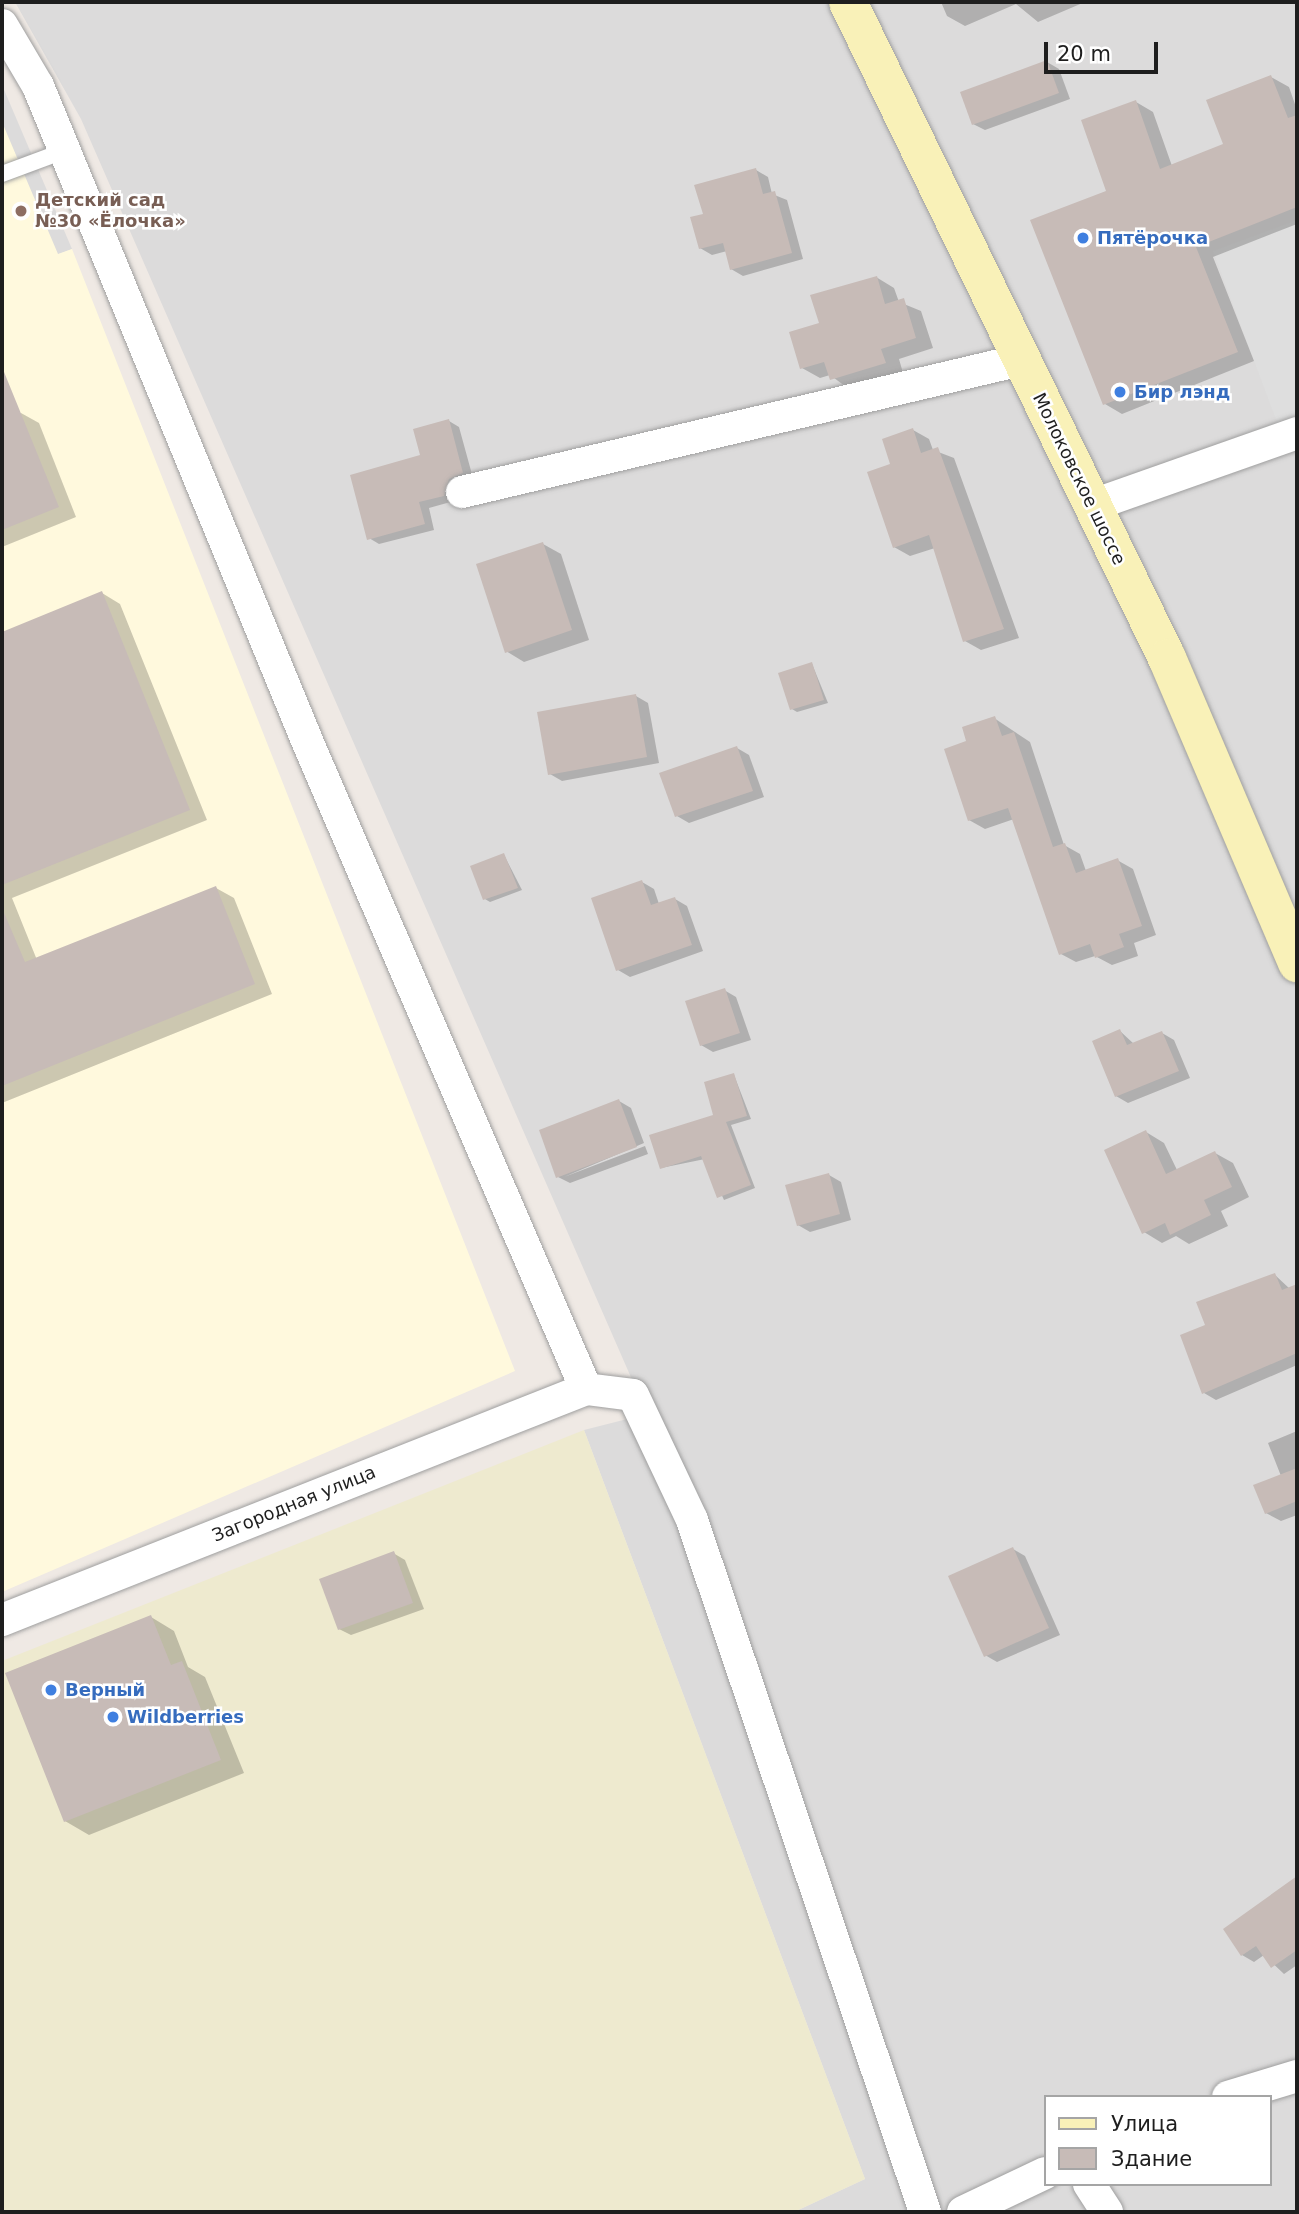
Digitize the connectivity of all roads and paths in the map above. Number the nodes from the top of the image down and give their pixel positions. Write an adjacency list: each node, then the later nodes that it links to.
1 (848, 2): 5 (main road, Молоковское шоссе)
2 (2, 25): 3 (street)
3 (64, 151): 4 (lane); 10 (street)
4 (2, 174)
5 (1021, 360): 7 (street); 8 (main road, Молоковское шоссе)
6 (1297, 433): 8 (street)
7 (462, 492)
8 (1093, 505): 9 (main road, Молоковское шоссе)
9 (1297, 962)
10 (586, 1389): 11 (street, Загородная улица); 16 (street)
11 (2, 1620)
12 (1297, 2076): 13 (street)
13 (1235, 2095)
14 (1044, 2173): 17 (street)
15 (1090, 2186): 18 (street)
16 (925, 2212)
17 (964, 2212)
18 (1107, 2212)

